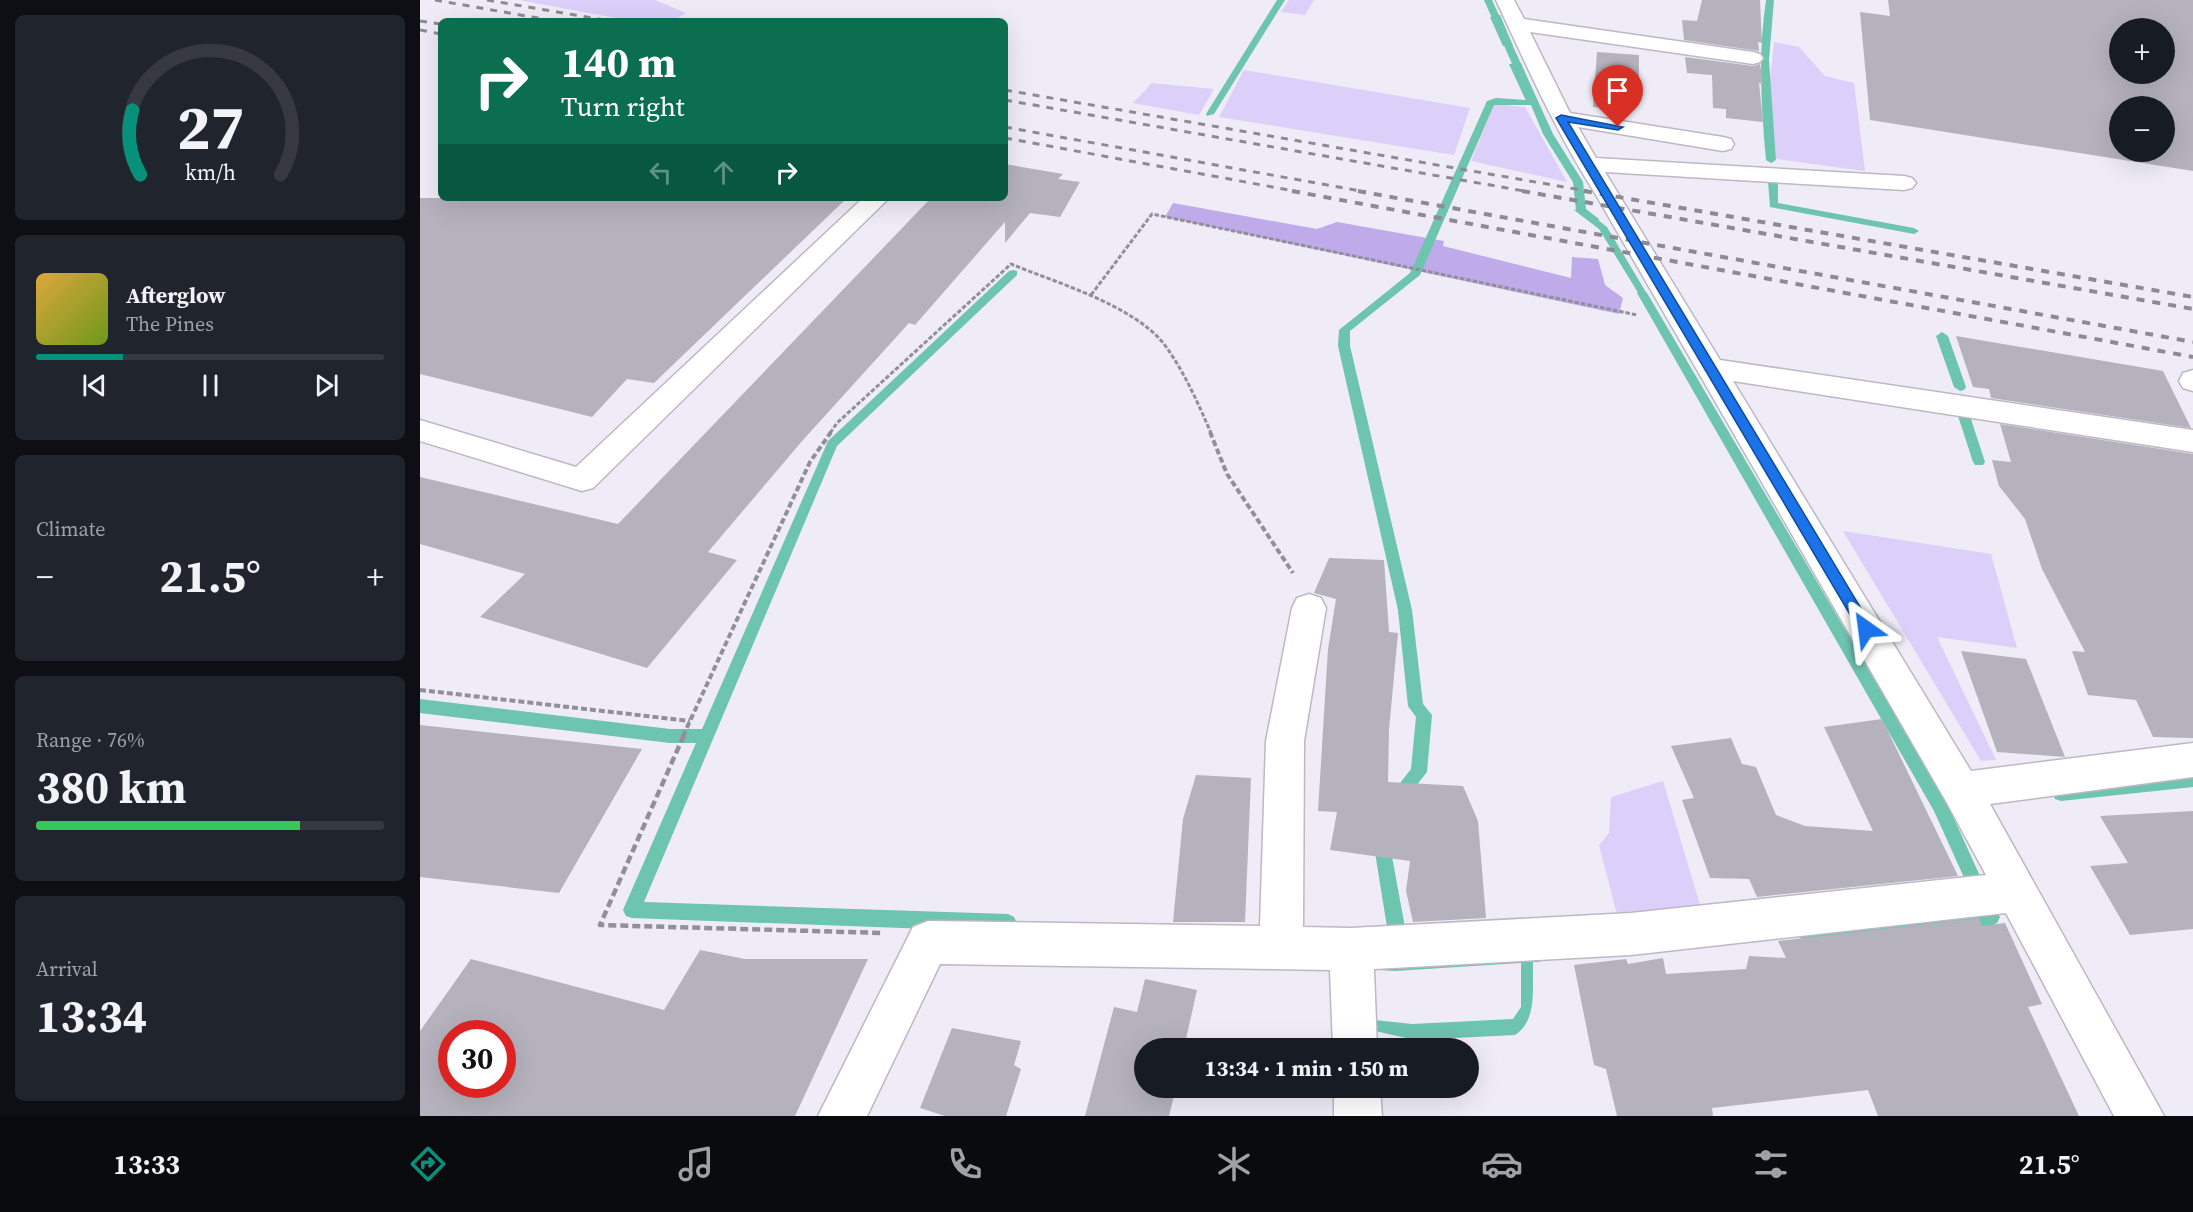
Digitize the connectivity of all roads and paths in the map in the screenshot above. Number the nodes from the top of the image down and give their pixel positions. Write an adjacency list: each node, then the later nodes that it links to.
1 (1511, 12): 2 (street); 3 (street)
2 (1753, 58)
3 (1561, 118): 4 (street); 5 (street)
4 (1723, 144)
5 (1587, 164): 6 (street); 9 (street)
6 (1904, 183)
7 (874, 201): 11 (street)
8 (1091, 295): 9 (path); 13 (path); 15 (path)
9 (1678, 315): 10 (street)
10 (1711, 369): 12 (street); 17 (street)
11 (420, 430)
12 (2193, 441)
13 (1309, 608): 20 (street)
14 (420, 690): 15 (path)
15 (690, 721): 19 (path)
16 (2193, 760): 17 (street)
17 (1961, 790): 18 (street)
18 (2016, 892): 21 (street); 26 (street)
19 (928, 942): 20 (street); 24 (street)
20 (1281, 949): 21 (street)
21 (1351, 950): 22 (street)
22 (1355, 1038)
23 (1357, 1098): 25 (street)
24 (842, 1116)
25 (1358, 1116)
26 (2140, 1116)

